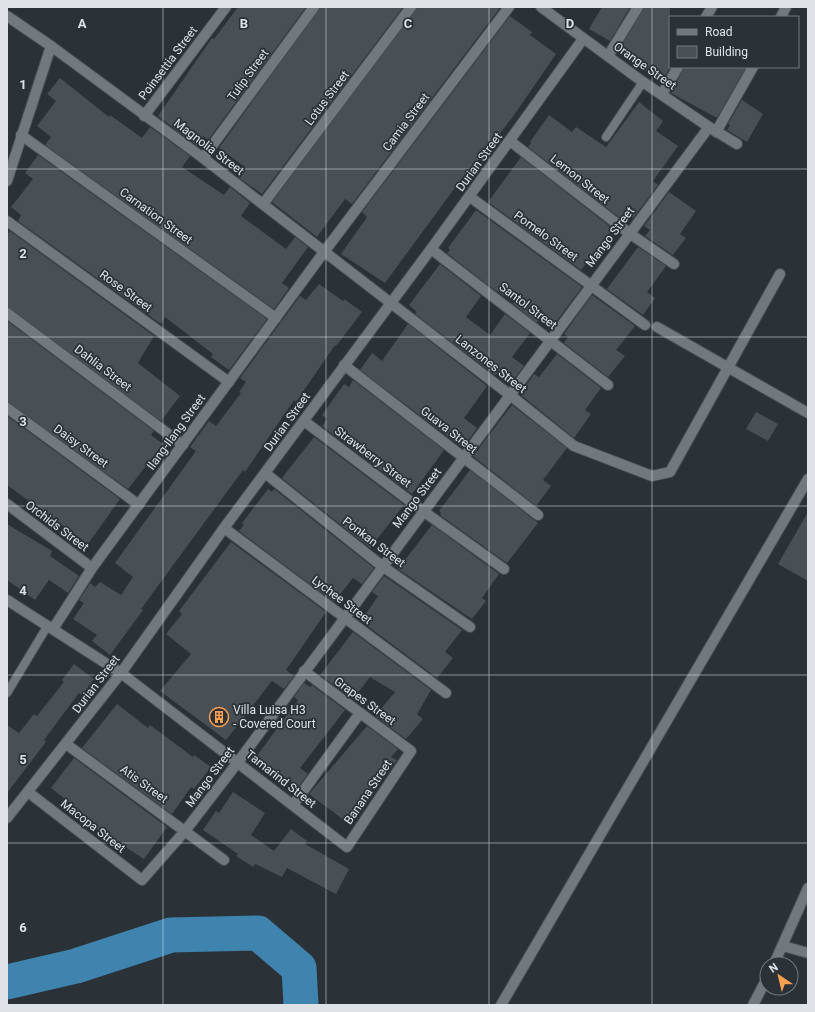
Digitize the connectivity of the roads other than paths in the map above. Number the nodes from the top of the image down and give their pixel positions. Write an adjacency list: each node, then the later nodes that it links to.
1 (226, 7): 19 (street, Poinsettia Street)
2 (314, 7): 25 (street, Tulip Street)
3 (411, 7): 28 (street, Lotus Street)
4 (509, 7): 32 (street, Camia Street)
5 (541, 7): 12 (street, Orange Street)
6 (638, 7): 14 (street)
7 (712, 7): 10 (street)
8 (786, 7): 11 (street)
9 (7, 16): 13 (street, Magnolia Street)
10 (707, 16)
11 (782, 16)
12 (583, 39): 14 (street, Orange Street); 23 (street, Durian Street)
13 (51, 46): 19 (street, Magnolia Street); 21 (street)
14 (608, 56): 17 (street, Orange Street)
15 (677, 68): 18 (street)
16 (752, 68): 20 (street, Mango Street)
17 (643, 82): 18 (street, Orange Street); 22 (lane)
18 (662, 94): 20 (street, Orange Street)
19 (144, 116): 25 (street, Magnolia Street)
20 (712, 129): 24 (street, Orange Street); 30 (street, Mango Street)
21 (21, 135): 26 (street); 38 (street, Carnation Street)
22 (606, 137)
23 (510, 142): 27 (street, Durian Street); 30 (street, Lemon Street)
24 (737, 144)
25 (203, 158): 28 (street, Magnolia Street)
26 (7, 181)
27 (470, 197): 31 (street, Durian Street); 35 (street, Pomelo Street)
28 (263, 204): 32 (street, Magnolia Street)
29 (7, 220): 44 (street, Rose Street)
30 (629, 233): 33 (street, Lemon Street); 35 (street, Mango Street)
31 (432, 249): 36 (street, Durian Street); 41 (street, Santol Street)
32 (324, 252): 36 (street, Magnolia Street); 38 (street, Ilang-Ilang Street)
33 (674, 264)
34 (780, 274): 43 (street, Lanzones Street)
35 (591, 284): 39 (street, Pomelo Street); 41 (street, Mango Street)
36 (391, 304): 42 (street, Durian Street); 46 (street, Lanzones Street)
37 (7, 313): 50 (street, Dahlia Street)
38 (276, 318): 44 (street, Ilang-Ilang Street)
39 (645, 325)
40 (657, 327): 43 (street)
41 (551, 339): 45 (street, Santol Street); 46 (street, Mango Street)
42 (344, 365): 49 (street, Durian Street); 51 (street, Guava Street)
43 (729, 368): 46 (street, Lanzones Street); 48 (street)
44 (229, 382): 50 (street, Ilang-Ilang Street)
45 (608, 385)
46 (510, 395): 51 (street, Mango Street)
47 (7, 408): 55 (street, Daisy Street)
48 (808, 413)
49 (304, 421): 52 (street, Durian Street); 56 (street, Strawberry Street)
50 (183, 445): 55 (street, Ilang-Ilang Street)
51 (463, 459): 56 (street, Mango Street); 57 (street, Guava Street)
52 (265, 473): 58 (street, Durian Street); 59 (street, Ponkan Street)
53 (808, 479): 86 (street)
54 (7, 504): 60 (street, Orchids Street)
55 (139, 505): 60 (street, Ilang-Ilang Street)
56 (423, 511): 59 (street, Mango Street); 61 (street, Strawberry Street)
57 (538, 515)
58 (224, 528): 63 (street, Lychee Street); 67 (street, Durian Street)
59 (382, 566): 63 (street, Mango Street); 65 (street, Ponkan Street)
60 (92, 568): 64 (street, Ilang-Ilang Street)
61 (504, 569)
62 (7, 600): 64 (street, Tamarind Street)
63 (344, 618): 66 (street, Mango Street); 69 (street, Lychee Street)
64 (50, 627): 67 (street, Tamarind Street); 68 (lane)
65 (470, 627)
66 (304, 672): 70 (street, Grapes Street); 73 (street, Mango Street)
67 (121, 673): 71 (street, Durian Street); 73 (street, Tamarind Street)
68 (7, 693)
69 (446, 693)
70 (360, 713): 72 (street, Grapes Street); 75 (street)
71 (66, 744): 74 (street, Durian Street); 77 (street, Atis Street)
72 (411, 751): 78 (street, Banana Street)
73 (238, 762): 75 (street, Tamarind Street); 77 (street, Mango Street)
74 (28, 792): 76 (street, Durian Street); 80 (street, Macopa Street)
75 (293, 805): 78 (street, Tamarind Street)
76 (7, 818)
77 (185, 831): 79 (street, Atis Street); 80 (street, Mango Street)
78 (347, 847)
79 (224, 860)
80 (142, 880)
81 (808, 888): 82 (street)
82 (783, 946): 83 (street); 84 (street)
83 (808, 953)
84 (778, 956)
85 (759, 993): 87 (street)
86 (501, 1005)
87 (753, 1005)

